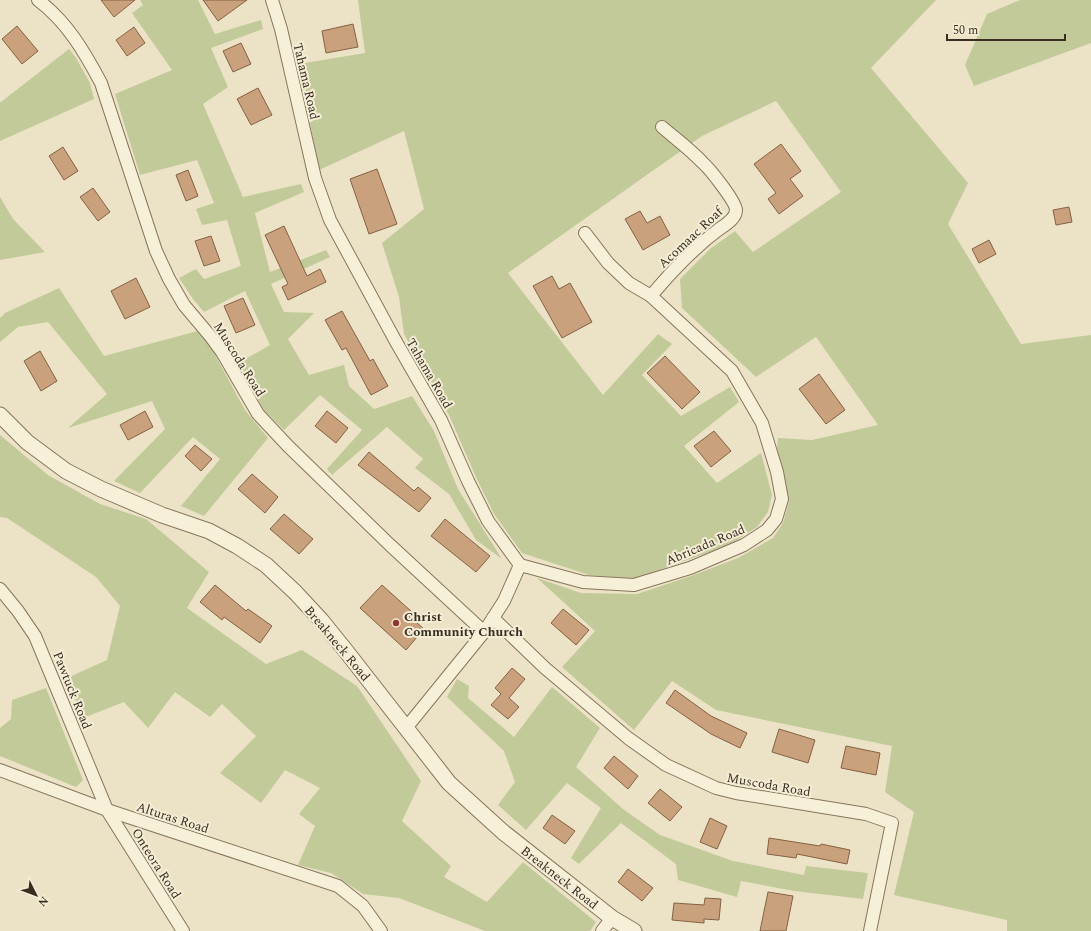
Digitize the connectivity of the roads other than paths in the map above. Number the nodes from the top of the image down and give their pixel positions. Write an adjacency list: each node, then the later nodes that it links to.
1 (38, 0): 10 (street, Muscoda Road)
2 (272, 0): 7 (street, Tahama Road)
3 (662, 127): 5 (street, Acomaac Roaf)
4 (585, 234): 5 (street, Abricada Road)
5 (652, 296): 7 (street, Abricada Road)
6 (0, 415): 11 (street, Breakneck Road)
7 (520, 565): 9 (street)
8 (0, 589): 13 (street, Pawtuck Road)
9 (493, 618): 10 (street); 19 (street, Muscoda Road)
10 (484, 632): 11 (street)
11 (406, 728): 14 (street, Breakneck Road)
12 (0, 770): 13 (street, Alturas Road)
13 (107, 810): 15 (street, Onteora Road); 16 (street, Alturas Road)
14 (612, 918): 17 (street); 18 (street, Breakneck Road)
15 (183, 931)
16 (381, 931)
17 (602, 931)
18 (634, 931)
19 (870, 931)

